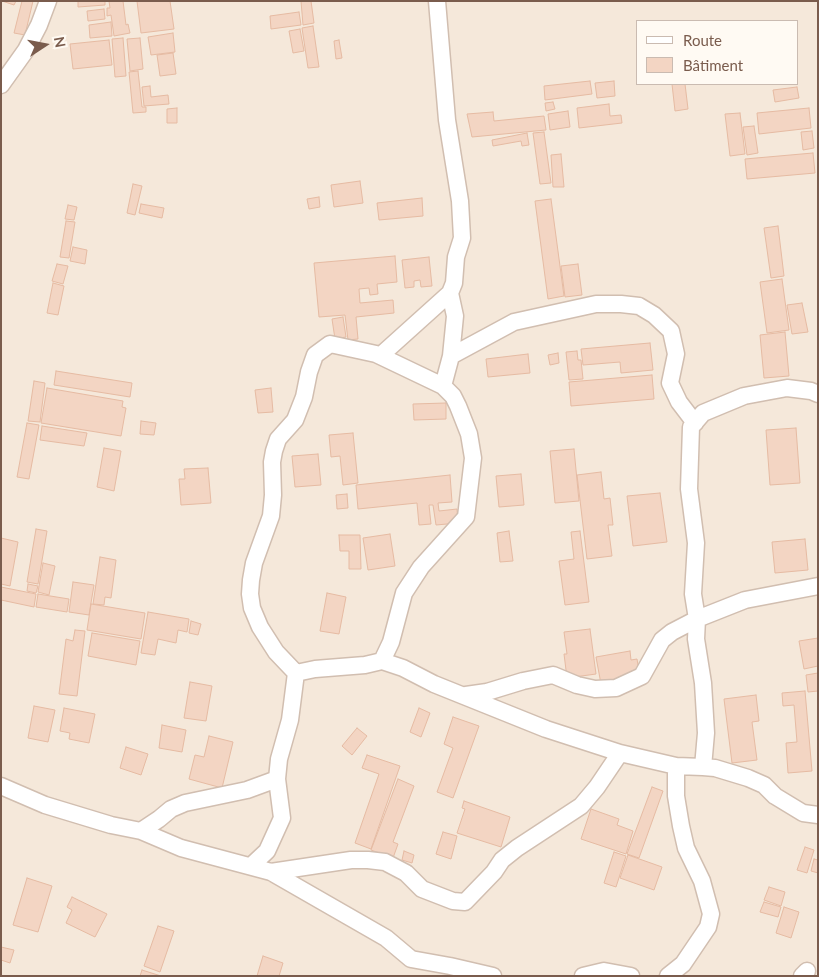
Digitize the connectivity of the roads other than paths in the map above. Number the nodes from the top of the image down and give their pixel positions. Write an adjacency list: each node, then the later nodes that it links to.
1 (48, 1): 3 (street)
2 (437, 1): 4 (street)
3 (1, 85)
4 (450, 293): 5 (street); 6 (street)
5 (380, 356): 7 (street); 13 (street)
6 (451, 356): 7 (street); 9 (street)
7 (443, 386): 12 (street)
8 (818, 394): 9 (street)
9 (695, 422): 11 (street)
10 (818, 586): 11 (street)
11 (697, 619): 14 (street); 17 (street)
12 (382, 661): 13 (street); 14 (street)
13 (296, 673): 18 (street)
14 (466, 696): 15 (street)
15 (620, 753): 16 (street); 23 (street)
16 (676, 766): 17 (street); 27 (street)
17 (703, 767): 20 (street)
18 (277, 779): 21 (street); 22 (street)
19 (1, 786): 21 (street)
20 (818, 815)
21 (141, 831): 22 (street)
22 (251, 866): 23 (street)
23 (271, 872): 24 (street)
24 (493, 976)
25 (582, 976): 26 (street)
26 (631, 976)
27 (668, 976)

